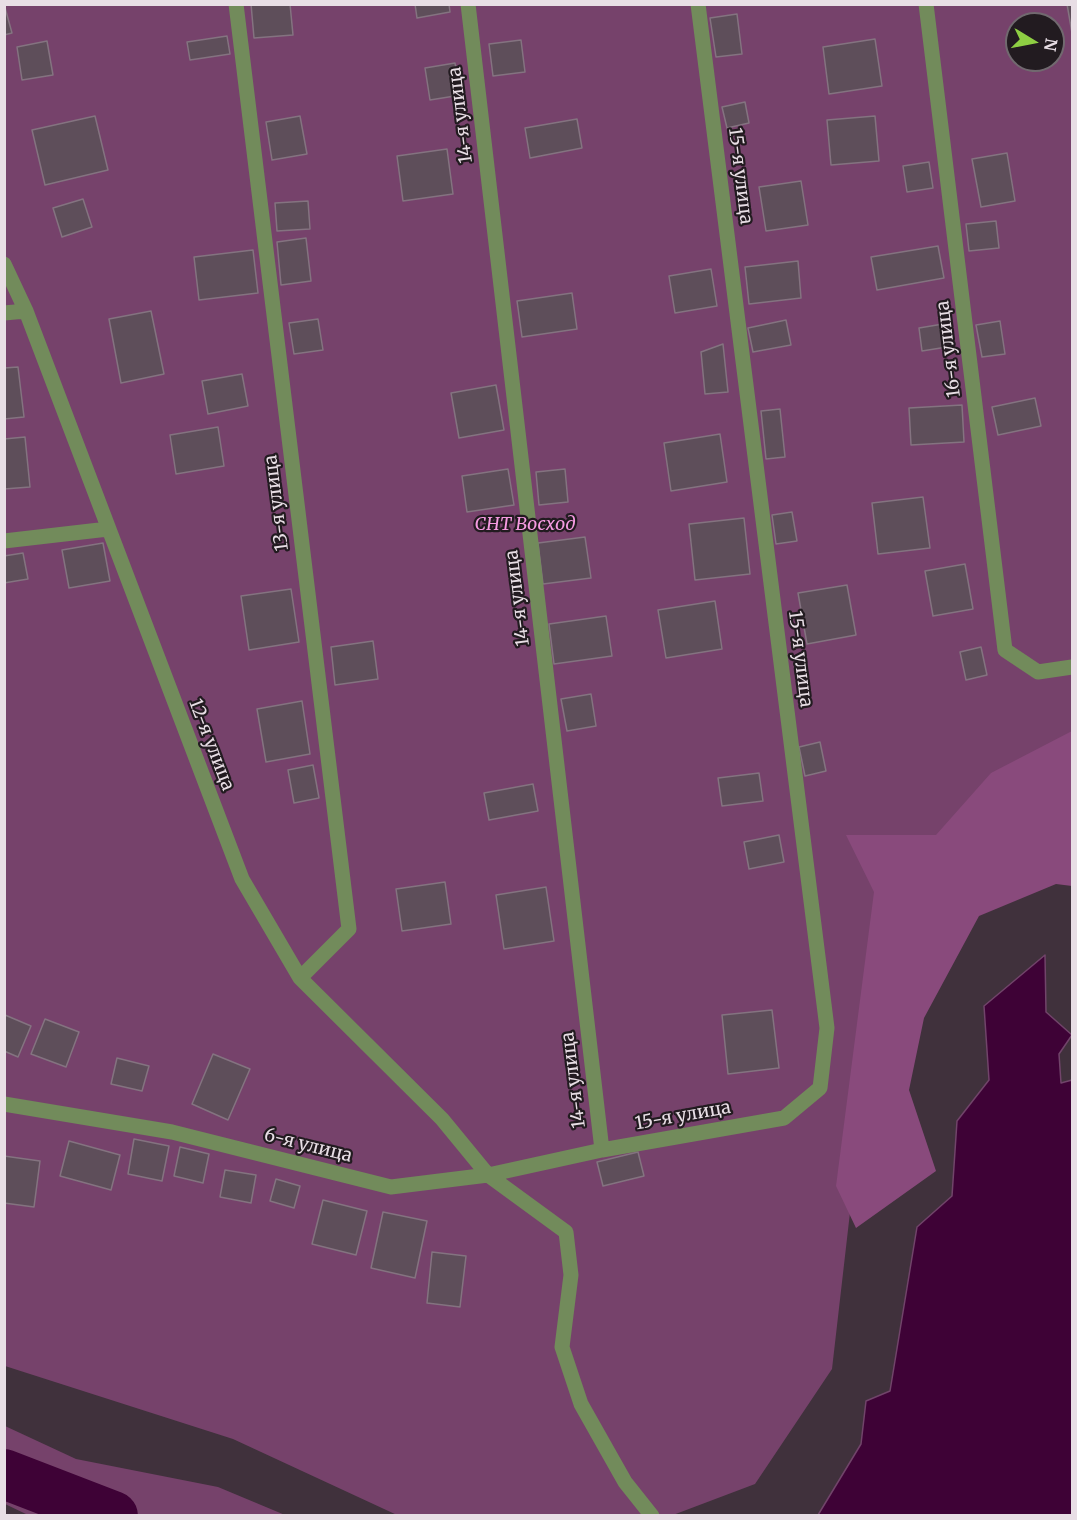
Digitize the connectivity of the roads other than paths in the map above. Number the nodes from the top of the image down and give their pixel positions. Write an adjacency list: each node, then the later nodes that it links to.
1 (236, 4): 11 (street, 13-я улица)
2 (468, 4): 13 (street, 14-я улица)
3 (698, 4): 13 (street, 15-я улица)
4 (926, 4): 10 (street, 16-я улица)
5 (4, 264): 6 (street, 12-я улица)
6 (26, 311): 7 (street); 8 (street, 12-я улица)
7 (4, 314)
8 (108, 529): 9 (street); 11 (street, 12-я улица)
9 (4, 541)
10 (1072, 667)
11 (300, 978): 14 (street, 12-я улица)
12 (4, 1104): 14 (street, 6-я улица)
13 (602, 1150): 14 (street, 6-я улица)
14 (488, 1175): 15 (street, 12-я улица)
15 (652, 1515)

